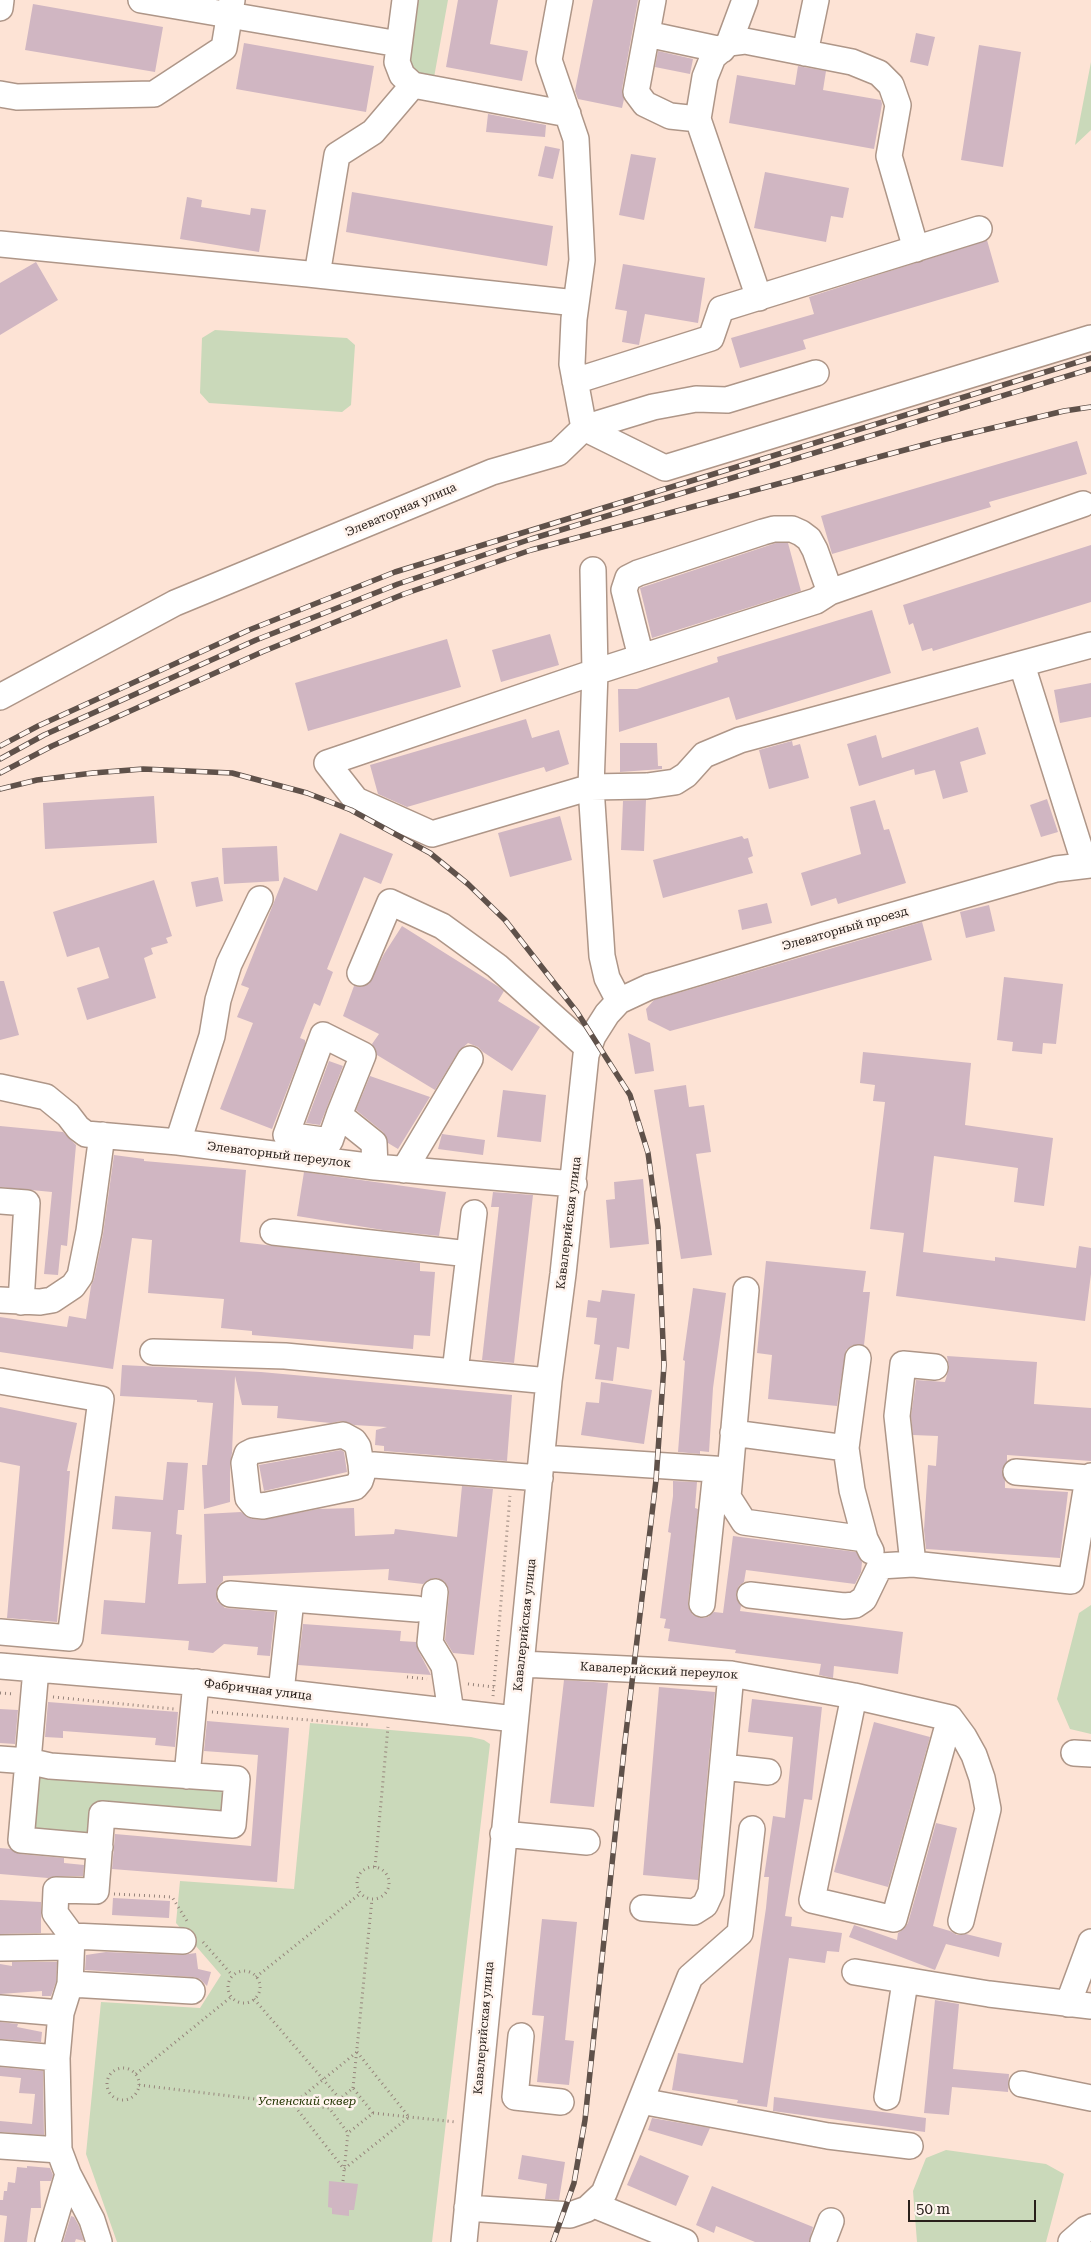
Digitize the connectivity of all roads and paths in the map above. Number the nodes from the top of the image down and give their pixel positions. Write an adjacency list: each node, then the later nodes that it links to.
1 (2, 0): 9 (street)
2 (141, 0): 8 (street)
3 (405, 0): 11 (street)
4 (560, 0): 16 (street)
5 (653, 0): 10 (street)
6 (745, 0): 12 (street)
7 (816, 0): 13 (street)
8 (231, 7): 11 (street); 15 (street)
9 (0, 8)
10 (647, 34): 12 (street); 17 (street)
11 (400, 44): 14 (street)
12 (726, 46): 13 (street); 17 (street)
13 (805, 53): 20 (street)
14 (413, 85): 16 (street); 21 (street)
15 (0, 94)
16 (568, 114): 23 (street)
17 (698, 119): 22 (street)
18 (979, 229): 20 (street)
19 (0, 244): 21 (street)
20 (916, 249): 22 (street)
21 (317, 275): 23 (street)
22 (759, 298): 26 (street)
23 (576, 303): 26 (street)
24 (1091, 338): 27 (street)
25 (816, 374): 27 (street, Элеваторная улица)
26 (575, 381): 27 (street)
27 (584, 428): 35 (street, Элеваторная улица)
28 (1083, 504): 30 (street)
29 (593, 570): 34 (street)
30 (830, 592): 32 (street); 32 (street)
31 (1091, 645): 33 (street)
32 (641, 657): 34 (street)
33 (1022, 665): 36 (street); 37 (street)
34 (595, 672): 36 (street); 36 (street)
35 (0, 697)
36 (591, 787): 40 (street)
37 (1088, 865): 40 (street, Элеваторный проезд)
38 (260, 898): 46 (street)
39 (360, 973): 41 (street)
40 (613, 1008): 41 (street, Кавалерийская улица)
41 (588, 1048): 49 (street, Кавалерийская улица)
42 (470, 1059): 48 (street)
43 (0, 1087): 45 (street, Элеваторный переулок)
44 (339, 1115): 47 (street)
45 (102, 1135): 46 (street, Элеваторный переулок); 55 (street)
46 (178, 1142): 47 (street, Элеваторный переулок)
47 (375, 1167): 48 (street, Элеваторный переулок)
48 (404, 1170): 49 (street, Элеваторный переулок)
49 (574, 1184): 61 (street, Кавалерийская улица)
50 (0, 1201): 55 (street)
51 (474, 1213): 53 (street)
52 (273, 1232): 53 (street)
53 (469, 1254): 59 (street)
54 (746, 1290): 62 (street)
55 (11, 1301)
56 (152, 1352): 59 (street)
57 (858, 1358): 63 (street)
58 (936, 1367): 71 (street)
59 (455, 1372): 61 (street)
60 (0, 1381): 77 (street)
61 (549, 1381): 65 (street, Кавалерийская улица)
62 (732, 1433): 63 (street); 66 (street)
63 (846, 1448): 70 (street)
64 (361, 1464): 64 (street); 68 (street)
65 (541, 1468): 66 (street); 68 (street); 78 (street, Кавалерийская улица)
66 (723, 1469): 70 (street); 76 (street)
67 (1016, 1472): 69 (street)
68 (512, 1477): 86 (path)
69 (1089, 1477): 71 (street)
70 (865, 1539): 72 (street)
71 (912, 1564): 72 (street)
72 (880, 1566): 74 (street)
73 (230, 1594): 75 (street)
74 (750, 1595)
75 (291, 1600): 83 (street); 85 (street)
76 (702, 1604)
77 (0, 1632)
78 (521, 1664): 81 (street, Кавалерийский переулок); 88 (street, Кавалерийская улица)
79 (0, 1666): 80 (street, Фабричная улица)
80 (36, 1669): 82 (street, Фабричная улица); 91 (street)
81 (731, 1674): 84 (street, Кавалерийский переулок); 92 (street)
82 (196, 1682): 83 (street, Фабричная улица); 94 (street)
83 (281, 1692): 85 (street, Фабричная улица)
84 (854, 1696): 87 (street, Кавалерийский переулок); 87 (street)
85 (451, 1712): 86 (street, Фабричная улица)
86 (491, 1716): 88 (street, Фабричная улица)
87 (950, 1718): 104 (street)
88 (515, 1719): 96 (street, Кавалерийская улица)
89 (388, 1727): 100 (path)
90 (0, 1759): 91 (street)
91 (28, 1760): 94 (street); 97 (street)
92 (722, 1767): 93 (street); 103 (street)
93 (768, 1772)
94 (188, 1776): 99 (street)
95 (752, 1829): 133 (street)
96 (503, 1834): 98 (street); 123 (street, Кавалерийская улица)
97 (10, 1839): 99 (street)
98 (587, 1842)
99 (100, 1847): 106 (street)
100 (375, 1866): 101 (path); 102 (path)
101 (361, 1893): 102 (path); 110 (path)
102 (372, 1899): 120 (path)
103 (643, 1908)
104 (961, 1921)
105 (183, 1941): 106 (street)
106 (71, 1942): 108 (street); 112 (street)
107 (1091, 1942): 116 (street)
108 (0, 1948)
109 (855, 1972): 111 (street)
110 (256, 1977): 114 (path); 115 (path)
111 (905, 1982): 116 (street); 130 (street)
112 (70, 1984): 113 (street); 118 (street)
113 (192, 1991)
114 (231, 1997): 115 (path); 125 (path)
115 (254, 1999): 126 (path)
116 (1080, 2005)
117 (0, 2008): 118 (street)
118 (61, 2013): 122 (street)
119 (522, 2036): 124 (street)
120 (358, 2052): 126 (path); 129 (path); 138 (path)
121 (0, 2053): 122 (street)
122 (57, 2058): 143 (street)
123 (482, 2058): 124 (street); 148 (street, Кавалерийская улица)
124 (518, 2062): 134 (street)
125 (136, 2074): 128 (path); 128 (path)
126 (324, 2079): 132 (path); 135 (path)
127 (1022, 2084): 131 (street)
128 (139, 2085): 135 (path)
129 (354, 2088): 132 (path); 137 (path)
130 (887, 2097)
131 (1091, 2098)
132 (340, 2099): 136 (path)
133 (641, 2101): 142 (street); 147 (street)
134 (561, 2102)
135 (293, 2104): 136 (path); 144 (path)
136 (329, 2108): 140 (path)
137 (373, 2113): 138 (path); 140 (path)
138 (409, 2117): 139 (path); 144 (path)
139 (450, 2122)
140 (348, 2133): 144 (path)
141 (0, 2146): 143 (street)
142 (910, 2146)
143 (59, 2150): 145 (street)
144 (344, 2169): 146 (path)
145 (68, 2174): 150 (street); 151 (street)
146 (343, 2181)
147 (594, 2204): 148 (street); 153 (street)
148 (467, 2208): 152 (street, Кавалерийская улица)
149 (1091, 2227): 154 (street)
150 (48, 2242)
151 (99, 2242)
152 (464, 2242)
153 (685, 2242)
154 (1071, 2242)

